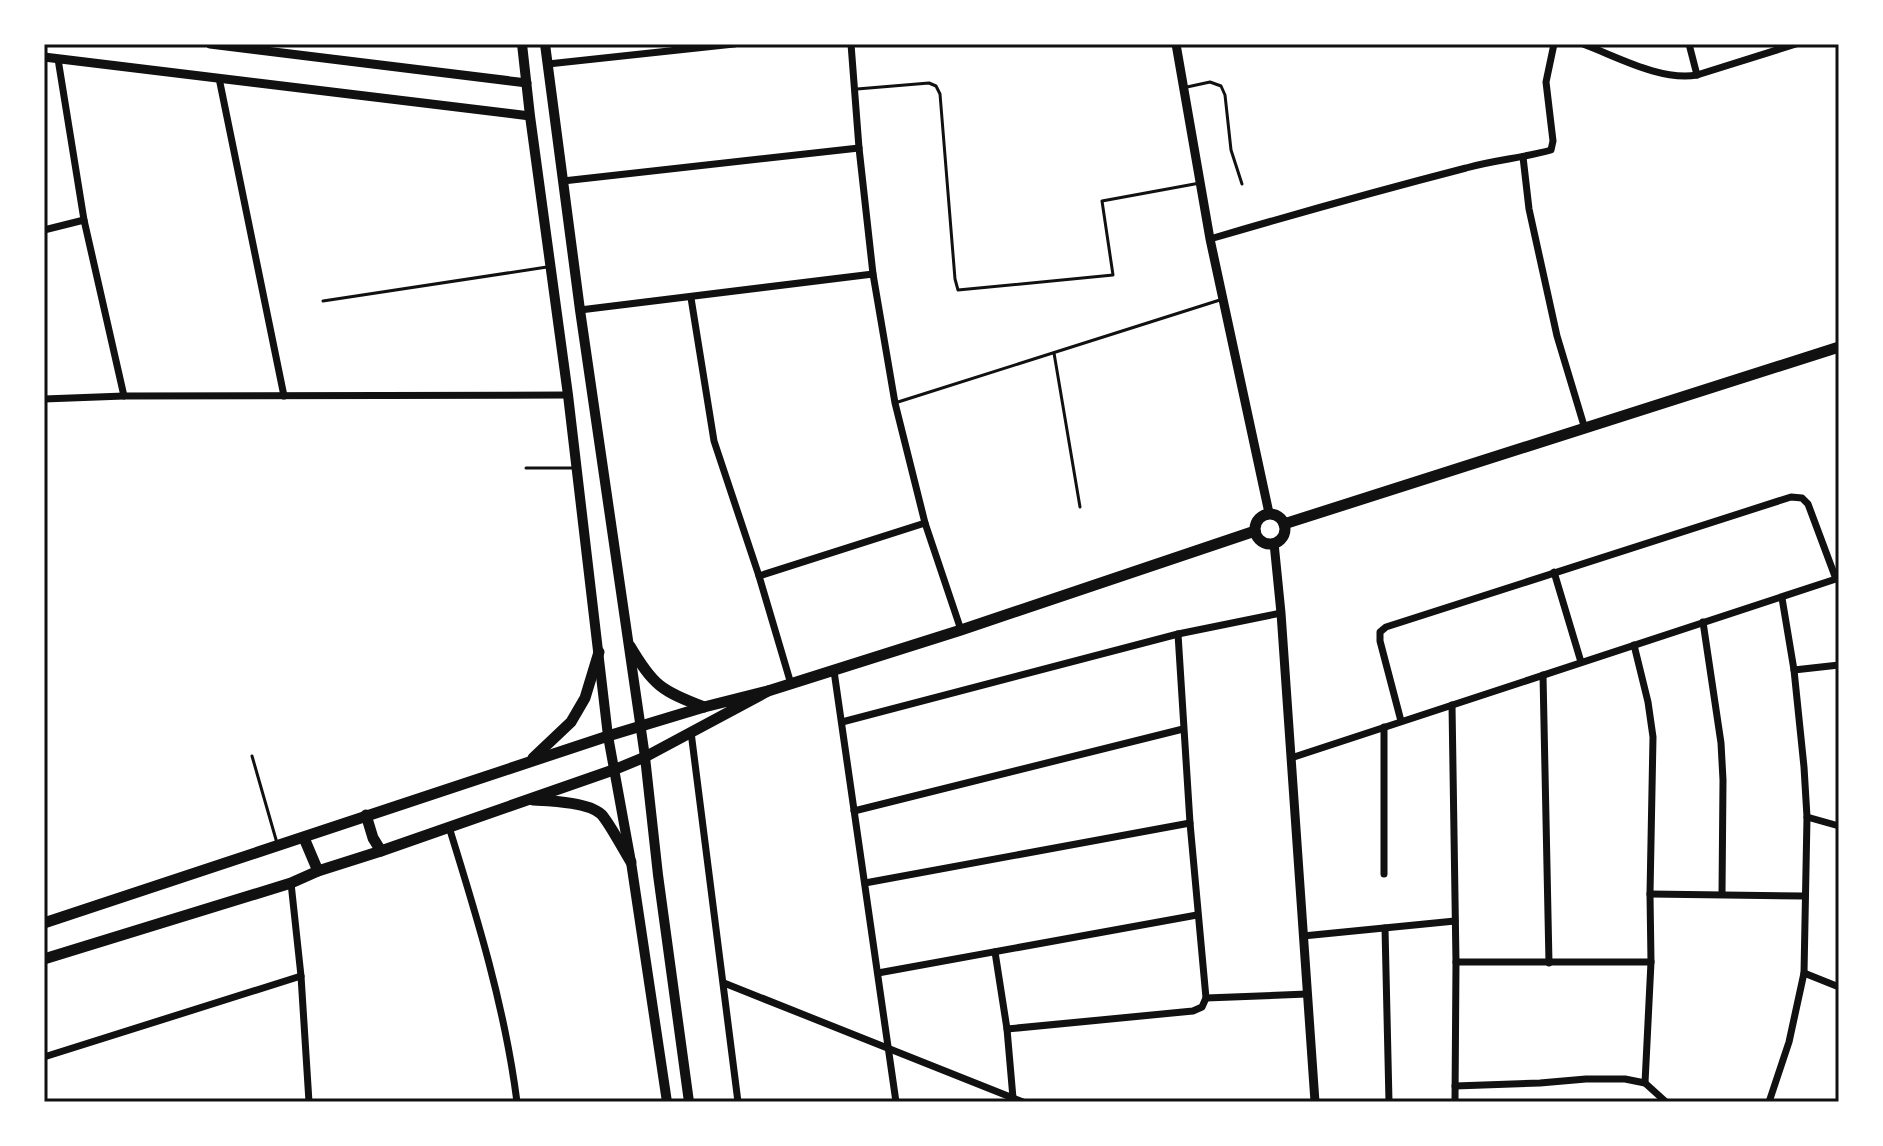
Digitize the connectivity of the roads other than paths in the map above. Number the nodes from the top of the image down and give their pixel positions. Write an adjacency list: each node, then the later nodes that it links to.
1 (210, 44): 16 (street)
2 (522, 44): 16 (main road)
3 (545, 44): 13 (main road)
4 (734, 44): 13 (street)
5 (851, 44): 18 (street)
6 (1176, 44): 17 (street)
7 (1554, 44): 21 (street)
8 (1583, 44): 14 (street)
9 (1689, 44): 14 (street)
10 (1796, 44): 14 (street)
11 (44, 57): 12 (street)
12 (58, 59): 15 (street); 25 (street)
13 (548, 64): 22 (main road)
14 (1697, 75)
15 (219, 78): 19 (street); 38 (street)
16 (527, 83): 19 (main road)
17 (1183, 88): 23 (street); 24 (lane)
18 (856, 89): 20 (street); 23 (lane)
19 (530, 116): 28 (main road)
20 (859, 148): 22 (street); 29 (street)
21 (1523, 157): 27 (street); 41 (street)
22 (563, 181): 33 (main road)
23 (1200, 183): 27 (street)
24 (1242, 184)
25 (84, 220): 26 (street); 37 (street)
26 (44, 230)
27 (1210, 239): 31 (street)
28 (551, 266): 32 (lane); 36 (main road)
29 (873, 274): 30 (street); 40 (street)
30 (691, 298): 33 (street); 51 (street)
31 (1223, 299): 35 (lane); 45 (street)
32 (323, 301)
33 (580, 310): 59 (main road)
34 (1839, 347): 41 (main road)
35 (1054, 353): 40 (lane); 44 (lane)
36 (568, 395): 38 (street); 43 (main road)
37 (124, 396): 38 (street); 39 (street)
38 (284, 396)
39 (44, 399)
40 (895, 403): 46 (street)
41 (1585, 429): 47 (main road)
42 (526, 468): 43 (lane)
43 (577, 468): 60 (main road)
44 (1080, 507)
45 (1269, 513): 47 (main road); 48 (main road)
46 (925, 523): 51 (street); 56 (street)
47 (1284, 524): 49 (main road)
48 (1255, 531): 49 (main road); 56 (main road)
49 (1274, 543): 54 (street)
50 (1554, 572): 52 (street); 61 (street); 70 (street)
51 (759, 576): 66 (street)
52 (1838, 579): 53 (street)
53 (1782, 598): 55 (street); 63 (street)
54 (1281, 613): 57 (street); 79 (street)
55 (1703, 622): 58 (street); 98 (street)
56 (961, 630): 64 (main road)
57 (1178, 634): 71 (street); 74 (street)
58 (1634, 645): 61 (street); 97 (street)
59 (630, 646): 69 (main road); 72 (main road)
60 (599, 652): 76 (main road); 80 (main road)
61 (1581, 662): 65 (street)
62 (1839, 665): 63 (street)
63 (1794, 670): 85 (street)
64 (834, 671): 66 (main road); 71 (street)
65 (1543, 675): 68 (street); 109 (street)
66 (791, 684): 67 (main road)
67 (768, 691): 69 (main road); 75 (main road)
68 (1452, 705): 70 (street); 101 (street)
69 (704, 707): 72 (main road)
70 (1401, 721): 73 (street)
71 (842, 722): 83 (street)
72 (640, 727): 76 (main road); 78 (main road)
73 (1384, 727): 79 (street); 94 (street)
74 (1183, 729): 83 (street); 86 (street)
75 (691, 732): 78 (main road); 113 (street)
76 (608, 736): 80 (main road); 81 (main road)
77 (252, 756): 90 (lane)
78 (645, 757): 81 (main road); 126 (main road)
79 (1291, 758): 104 (street)
80 (528, 762): 84 (main road)
81 (616, 769): 82 (main road); 92 (main road)
82 (529, 799): 88 (main road); 92 (main road)
83 (854, 811): 96 (street)
84 (366, 815): 89 (main road); 91 (main road)
85 (1807, 817): 87 (street); 99 (street)
86 (1190, 823): 96 (street); 100 (street)
87 (1839, 826)
88 (449, 827): 91 (main road); 124 (street)
89 (304, 838): 90 (main road); 93 (main road)
90 (278, 847): 102 (main road)
91 (381, 851): 93 (main road)
92 (631, 862): 125 (main road)
93 (318, 871): 95 (main road)
94 (1384, 874)
95 (291, 883): 106 (main road); 112 (street)
96 (865, 883): 110 (street)
97 (1650, 894): 98 (street); 108 (street)
98 (1722, 894): 99 (street)
99 (1804, 896): 111 (street)
100 (1197, 915): 105 (street); 116 (street)
101 (1455, 921): 103 (street); 107 (street)
102 (44, 923)
103 (1385, 928): 104 (street); 131 (street)
104 (1303, 936): 115 (street)
105 (995, 952): 110 (street); 117 (street)
106 (44, 959)
107 (1456, 962): 109 (street); 121 (street)
108 (1651, 962): 109 (street); 120 (street)
109 (1549, 963)
110 (878, 973): 118 (street)
111 (1804, 973): 114 (street); 134 (street)
112 (301, 976): 119 (street); 123 (street)
113 (724, 983): 118 (street); 127 (street)
114 (1839, 987)
115 (1307, 994): 116 (street); 130 (street)
116 (1206, 998): 117 (street)
117 (1007, 1029): 122 (street)
118 (889, 1049): 122 (street); 128 (street)
119 (44, 1057)
120 (1645, 1083): 121 (street); 133 (street)
121 (1455, 1086): 132 (street)
122 (1013, 1098): 129 (street)
123 (309, 1102)
124 (517, 1102)
125 (667, 1102)
126 (689, 1102)
127 (738, 1102)
128 (896, 1102)
129 (1023, 1102)
130 (1315, 1102)
131 (1389, 1102)
132 (1455, 1102)
133 (1666, 1102)
134 (1770, 1102)

